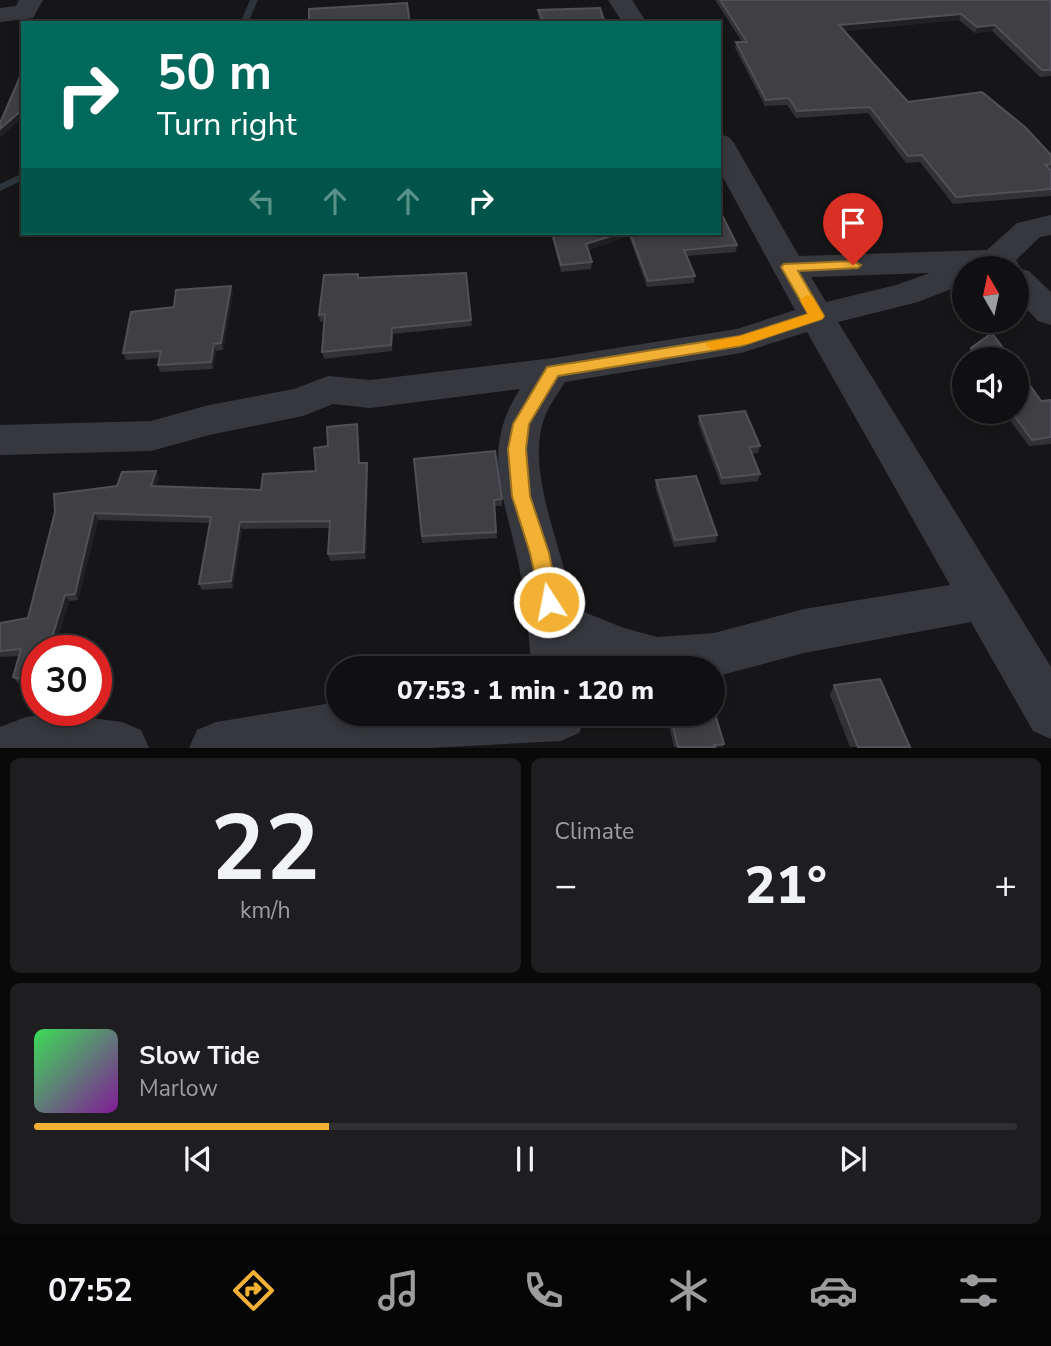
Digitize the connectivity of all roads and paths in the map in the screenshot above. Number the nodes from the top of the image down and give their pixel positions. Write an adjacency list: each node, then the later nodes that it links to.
1 (31, 0): 3 (street)
2 (620, 0): 4 (street)
3 (0, 15)
4 (634, 21)
5 (721, 146): 8 (street)
6 (1051, 225): 7 (street)
7 (1003, 256)
8 (789, 267): 9 (street); 13 (street)
9 (952, 269)
10 (952, 280): 13 (street)
11 (1029, 297): 12 (street)
12 (1051, 313)
13 (816, 316): 14 (street); 16 (street)
14 (553, 371): 15 (street); 17 (street)
15 (0, 440)
16 (982, 600): 17 (street); 19 (street)
17 (553, 621): 18 (street)
18 (556, 656)
19 (1037, 669): 20 (street)
20 (1051, 714)
21 (354, 726): 24 (street)
22 (12, 747): 23 (street)
23 (122, 747)
24 (216, 747)

